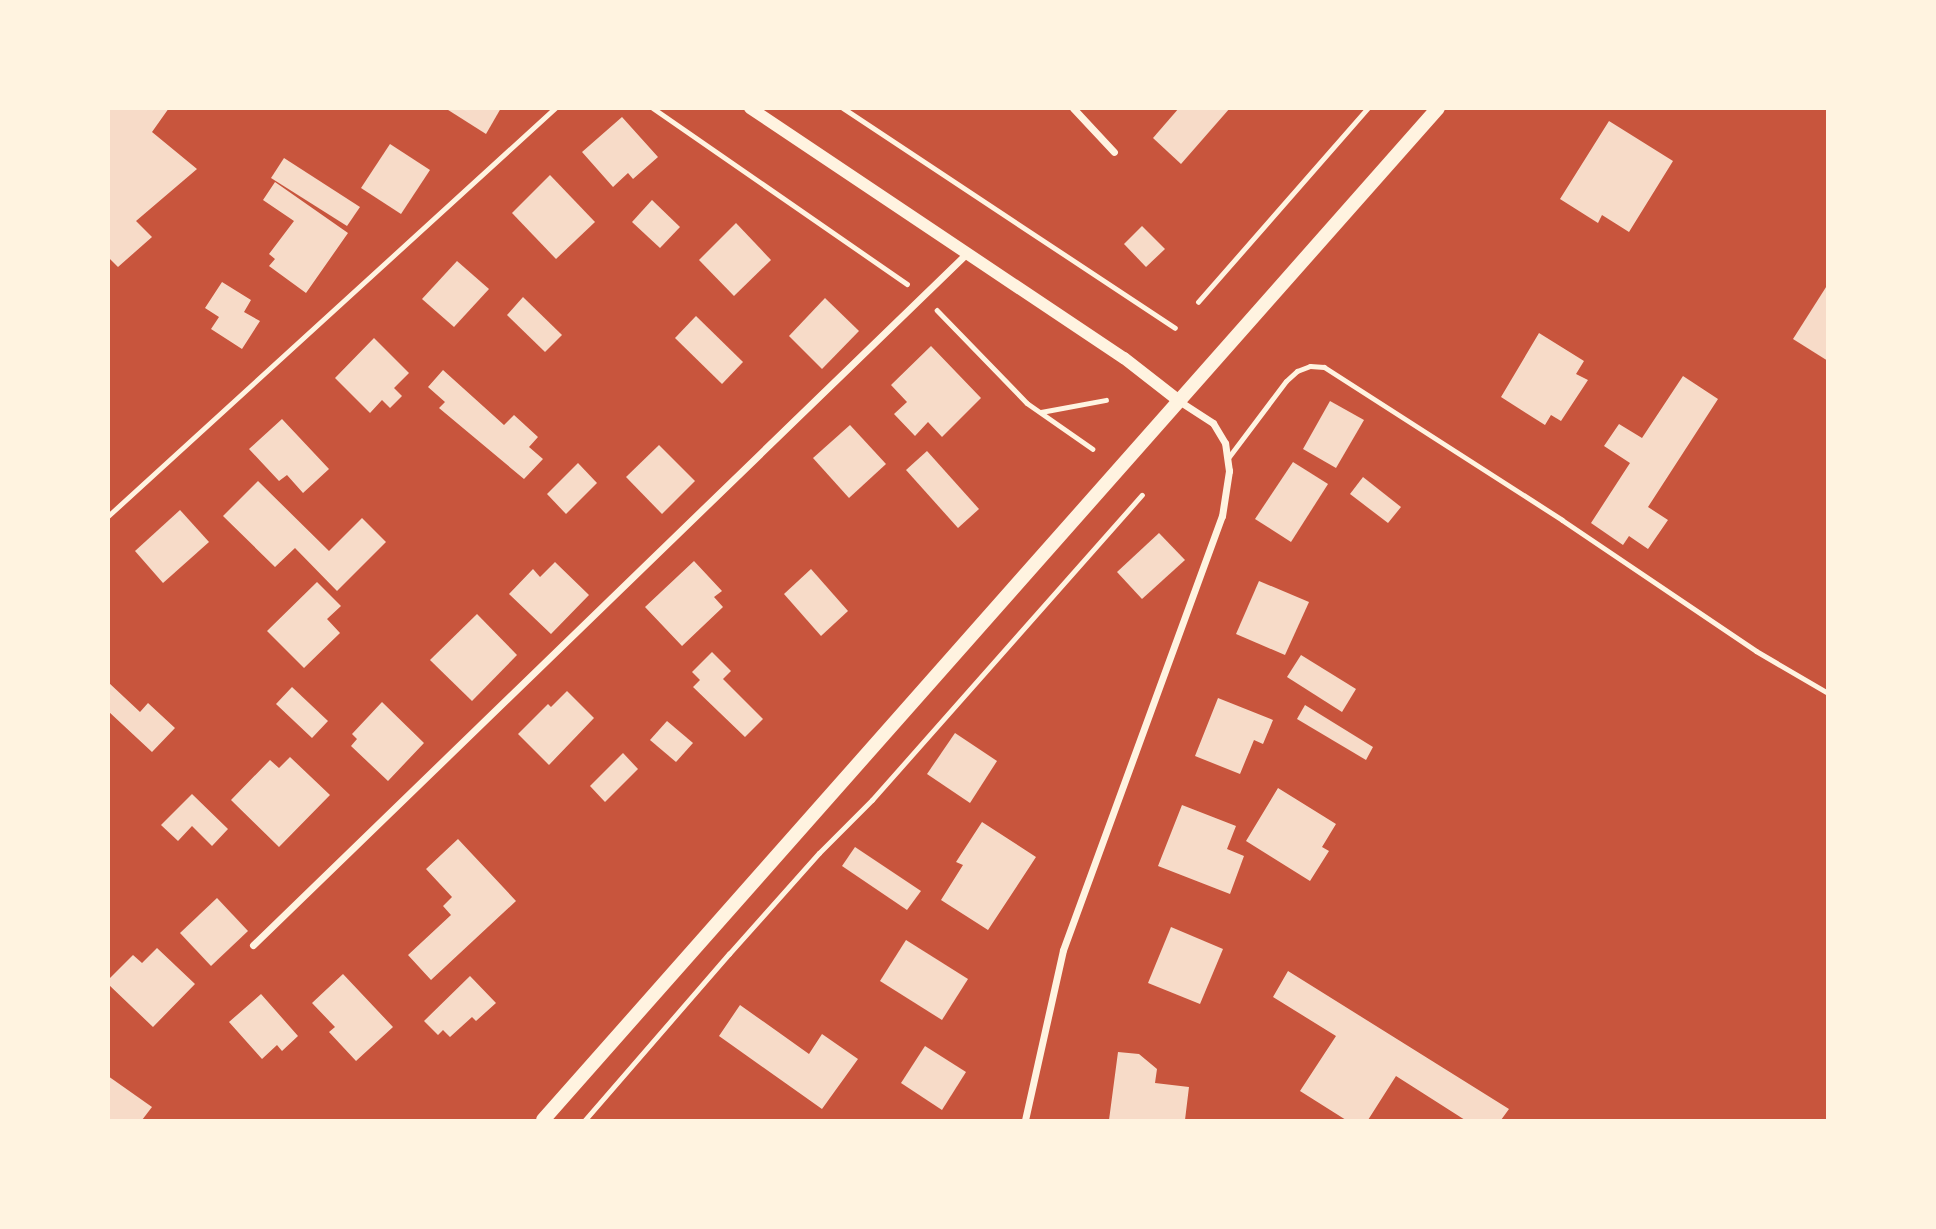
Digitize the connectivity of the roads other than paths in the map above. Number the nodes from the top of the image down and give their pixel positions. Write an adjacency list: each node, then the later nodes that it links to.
1 (555, 108): 9 (lane)
2 (750, 108): 6 (street)
3 (1073, 108): 5 (street)
4 (1438, 108): 7 (main road)
5 (1114, 152)
6 (967, 253): 7 (street); 11 (street)
7 (1179, 401): 8 (street); 12 (main road)
8 (1228, 458): 10 (lane); 13 (street)
9 (108, 516)
10 (1828, 693)
11 (253, 945)
12 (544, 1121)
13 (1025, 1121)

